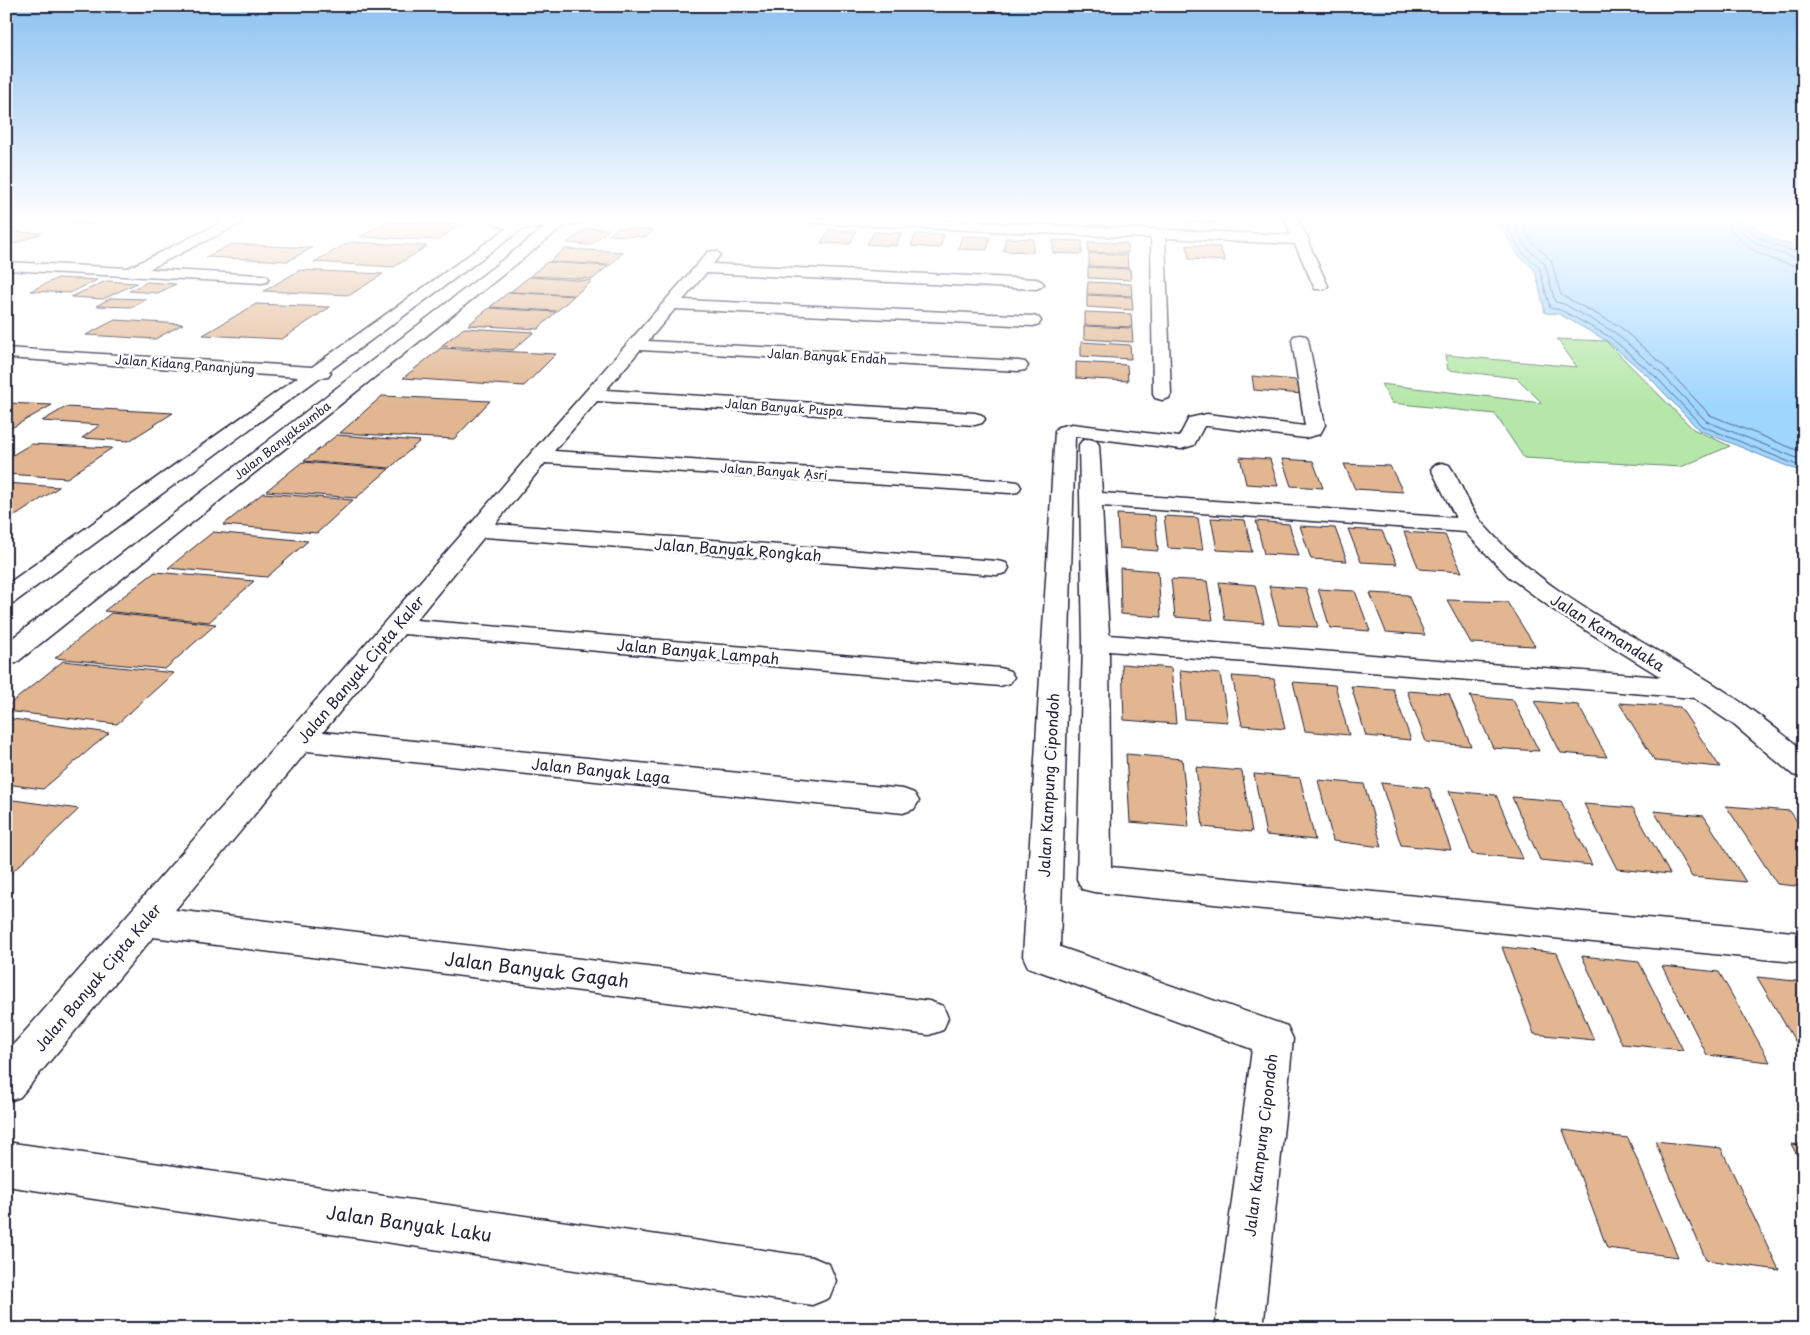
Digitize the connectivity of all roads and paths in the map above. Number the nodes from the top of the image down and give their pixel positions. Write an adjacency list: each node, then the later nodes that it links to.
1 (441, 281): 15 (street)
2 (485, 281): 16 (street, Jalan Banyaksumba)
3 (690, 281): 9 (street, Jalan Banyak Cipta Kaler)
4 (996, 281): 7 (street, Jalan Banyak Cipta Kaler)
5 (1159, 281): 20 (street)
6 (1318, 281): 8 (street)
7 (1036, 284)
8 (1320, 286)
9 (671, 304): 10 (street); 12 (street, Jalan Banyak Cipta Kaler)
10 (1034, 321)
11 (1300, 340): 46 (street, Jalan Kampung Cipondoh)
12 (636, 345): 14 (street, Jalan Banyak Endah); 21 (street, Jalan Banyak Cipta Kaler)
13 (6, 353): 15 (street, Jalan Kidang Pananjung)
14 (1019, 366)
15 (315, 373): 16 (street, Jalan Kidang Pananjung); 18 (street)
16 (365, 376): 19 (street, Jalan Banyaksumba)
17 (261, 388): 18 (street, Jalan Kidang Pananjung)
18 (291, 390): 19 (street, Jalan Kidang Pananjung); 31 (street)
19 (341, 394): 34 (street, Jalan Banyaksumba)
20 (1162, 394)
21 (592, 395): 22 (street, Jalan Banyak Puspa); 24 (street, Jalan Banyak Cipta Kaler)
22 (975, 419)
23 (1089, 445): 27 (street)
24 (538, 456): 26 (street, Jalan Banyak Asri); 29 (street, Jalan Banyak Cipta Kaler)
25 (1442, 469): 28 (street, Jalan Kamandaka)
26 (1010, 487)
27 (1092, 499): 28 (street); 33 (street)
28 (1472, 526): 36 (street, Jalan Kamandaka)
29 (478, 530): 30 (street, Jalan Banyak Rongkah); 32 (street, Jalan Banyak Cipta Kaler)
30 (997, 568)
31 (6, 597)
32 (396, 626): 35 (street, Jalan Banyak Lampah); 37 (street, Jalan Banyak Cipta Kaler)
33 (1096, 642): 36 (street); 41 (street)
34 (6, 657)
35 (1000, 677)
36 (1701, 689): 38 (street, Jalan Kamandaka)
37 (300, 740): 39 (street, Jalan Banyak Laga); 40 (street, Jalan Banyak Cipta Kaler)
38 (1804, 767)
39 (903, 800)
40 (144, 921): 42 (street, Jalan Banyak Gagah); 43 (street, Jalan Banyak Cipta Kaler)
41 (1804, 948)
42 (929, 1018)
43 (6, 1083)
44 (6, 1164): 45 (street, Jalan Banyak Laku)
45 (812, 1281)
46 (1239, 1329)

